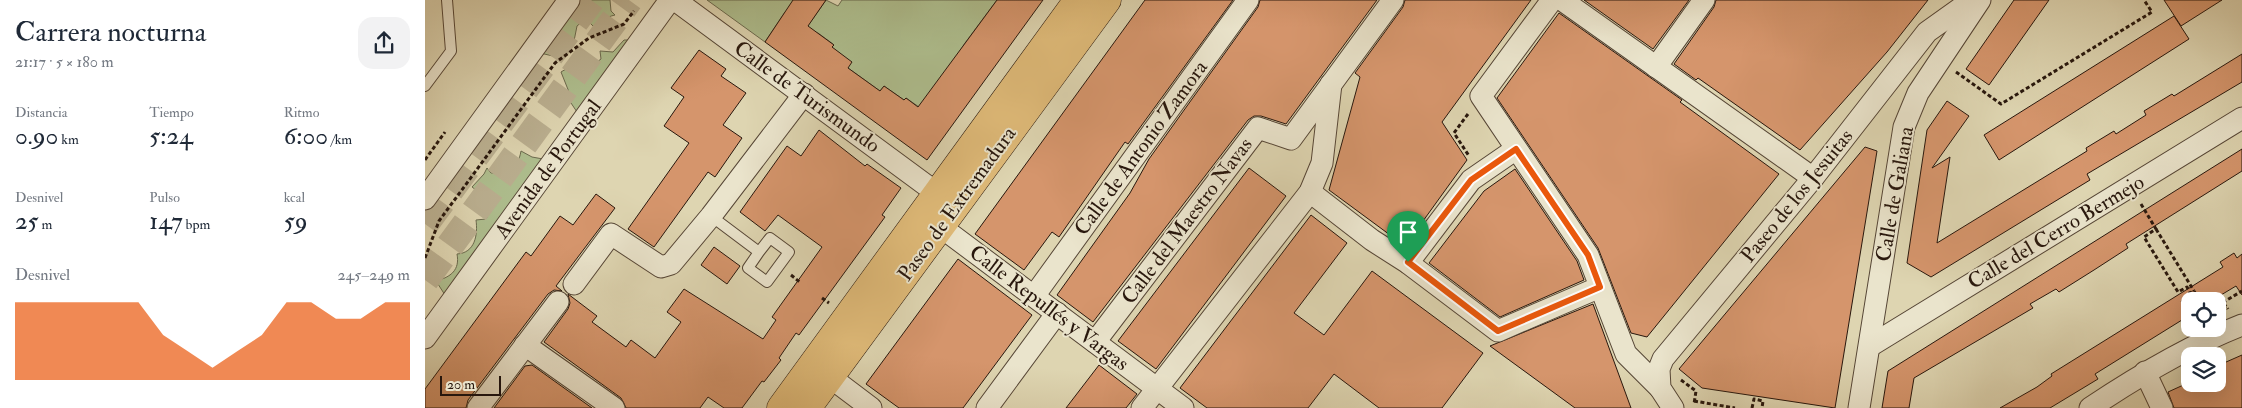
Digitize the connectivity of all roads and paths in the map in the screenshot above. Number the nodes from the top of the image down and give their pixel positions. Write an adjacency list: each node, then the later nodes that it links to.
1 (447, 0): 19 (lane)
2 (569, 0): 29 (street)
3 (670, 0): 45 (street, Avenida de Portugal)
4 (675, 0): 20 (street, Calle de Turismundo)
5 (1078, 0): 28 (main road, Paseo de Extremadura)
6 (1107, 0): 31 (main road, Paseo de Extremadura)
7 (1248, 0): 40 (street, Calle de Antonio Zamora)
8 (1393, 0): 18 (street)
9 (1552, 0): 23 (street)
10 (1562, 0): 16 (street)
11 (1705, 0): 16 (street)
12 (1972, 0): 25 (street, Paseo de los Jesuitas)
13 (1980, 0): 48 (street, Calle de Galiana)
14 (2144, 0): 17 (path)
15 (638, 6): 34 (path)
16 (1656, 67): 25 (street)
17 (1963, 77)
18 (1331, 84): 27 (street); 46 (street, Calle del Maestro Navas)
19 (425, 86)
20 (804, 94): 28 (street, Calle de Turismundo); 30 (street)
21 (2242, 118): 26 (street, Calle del Cerro Bermejo)
22 (1454, 133): 24 (path)
23 (1516, 149): 35 (street); 37 (street)
24 (1471, 159)
25 (1813, 178): 52 (street, Paseo de los Jesuitas)
26 (2130, 187): 32 (path); 48 (street, Calle del Cerro Bermejo)
27 (1310, 192): 35 (street); 51 (street)
28 (937, 194): 31 (street); 49 (main road, Paseo de Extremadura)
29 (425, 199)
30 (711, 216): 33 (lane); 36 (street)
31 (941, 227): 40 (street, Calle Repullés y Vargas); 49 (main road, Paseo de Extremadura)
32 (2156, 229): 38 (path); 38 (path)
33 (759, 252)
34 (425, 258)
35 (1408, 262): 37 (street)
36 (573, 284)
37 (1600, 287): 52 (street)
38 (2194, 291)
39 (2242, 291): 41 (path)
40 (1034, 296): 43 (street, Calle Repullés y Vargas)
41 (2226, 301)
42 (558, 302): 47 (street)
43 (1057, 313): 46 (street, Calle Repullés y Vargas); 60 (street)
44 (2242, 325): 50 (street)
45 (425, 338)
46 (1095, 342): 51 (street, Calle Repullés y Vargas)
47 (525, 345): 55 (street); 56 (street)
48 (1870, 346): 67 (street, Calle de Galiana)
49 (823, 368): 57 (main road, Paseo de Extremadura); 58 (main road, Paseo de Extremadura); 59 (street)
50 (2145, 372): 68 (street); 69 (street)
51 (1157, 388): 61 (street); 62 (street, Calle Repullés y Vargas)
52 (1659, 388): 63 (street)
53 (1694, 402): 54 (path)
54 (1726, 407): 64 (path)
55 (478, 408)
56 (613, 408)
57 (781, 408)
58 (807, 408)
59 (871, 408)
60 (987, 408)
61 (1142, 408)
62 (1183, 408)
63 (1673, 408)
64 (1735, 408)
65 (1752, 408): 66 (path)
66 (1762, 408)
67 (1859, 408)
68 (2090, 408)
69 (2161, 408)

